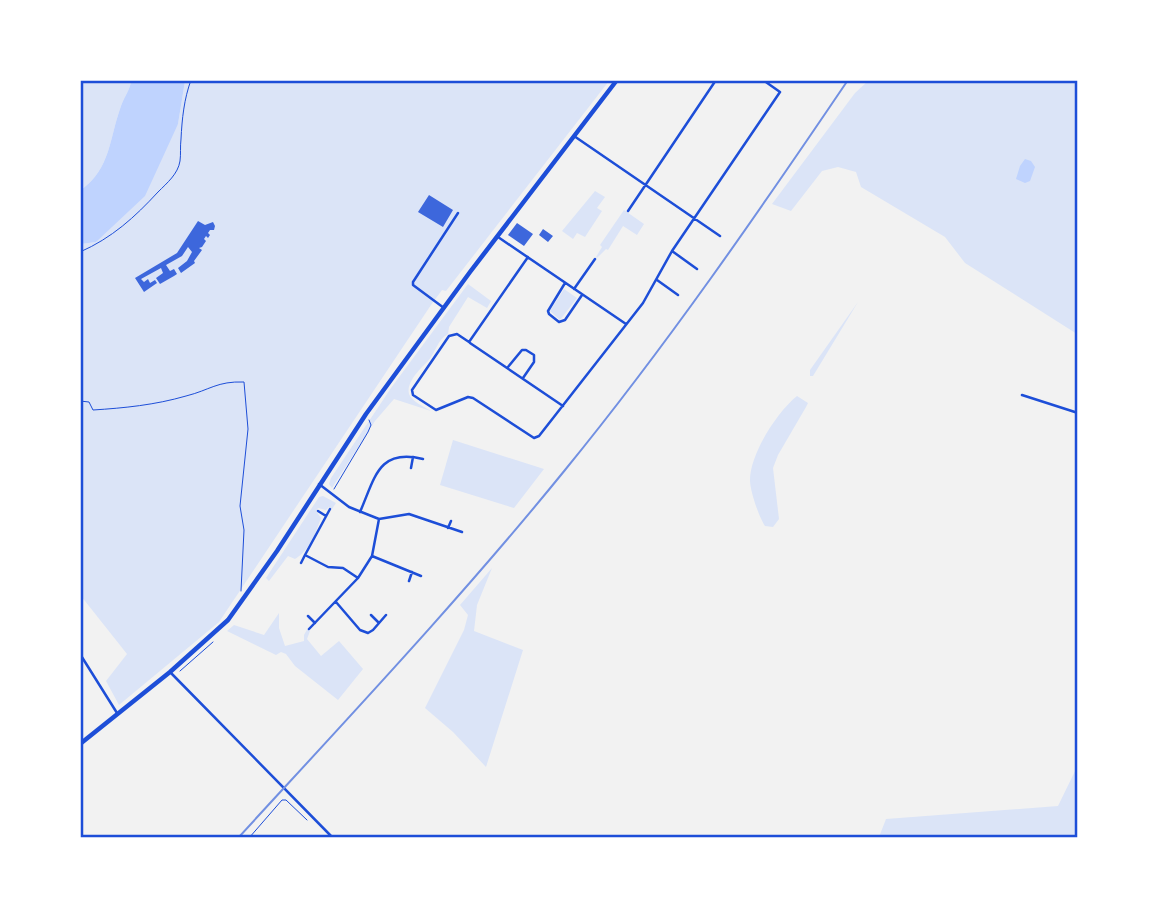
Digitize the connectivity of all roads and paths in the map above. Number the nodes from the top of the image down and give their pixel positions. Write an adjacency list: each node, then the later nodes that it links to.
1 (191, 80): 13 (path)
2 (617, 80): 5 (main road)
3 (716, 80): 6 (street)
4 (763, 80): 9 (street)
5 (574, 136): 6 (street); 11 (main road)
6 (645, 185): 7 (street); 9 (street)
7 (628, 211)
8 (458, 213): 22 (street)
9 (693, 218): 10 (street); 12 (street)
10 (720, 236)
11 (498, 237): 14 (street); 22 (main road)
12 (672, 251): 16 (street); 17 (street)
13 (80, 252)
14 (528, 257): 18 (street); 24 (street)
15 (595, 259): 19 (street)
16 (697, 269)
17 (657, 280): 21 (street); 23 (street)
18 (565, 283): 19 (street); 20 (street)
19 (574, 289): 20 (street)
20 (582, 295): 23 (street)
21 (678, 295)
22 (444, 308): 31 (main road)
23 (626, 324): 29 (street)
24 (469, 342): 25 (street); 29 (street)
25 (508, 368): 26 (street); 26 (street)
26 (523, 378): 29 (street)
27 (1021, 395): 30 (street)
28 (80, 401): 52 (path)
29 (563, 406)
30 (1077, 413)
31 (366, 414): 35 (main road); 36 (path)
32 (413, 457): 33 (street); 34 (street); 39 (street)
33 (423, 459)
34 (411, 468)
35 (319, 484): 39 (street); 62 (main road)
36 (333, 491)
37 (330, 509): 40 (street)
38 (318, 511): 40 (street)
39 (360, 512): 41 (street)
40 (326, 516): 45 (street)
41 (379, 519): 43 (street); 46 (street)
42 (451, 521): 43 (street)
43 (448, 528): 44 (street)
44 (462, 532)
45 (305, 555): 47 (street); 50 (street)
46 (372, 556): 48 (street); 50 (street)
47 (300, 563)
48 (412, 572): 49 (street); 51 (street)
49 (421, 576)
50 (358, 578): 53 (street)
51 (409, 581)
52 (241, 599)
53 (336, 602): 57 (street); 58 (street)
54 (371, 615): 58 (street)
55 (386, 615): 58 (street)
56 (308, 616): 57 (street)
57 (315, 623): 59 (street)
58 (379, 623)
59 (309, 629)
60 (214, 642): 62 (path)
61 (80, 654): 63 (street)
62 (172, 674): 63 (main road); 65 (street)
63 (119, 715): 64 (main road)
64 (80, 744)
65 (311, 816): 66 (path); 67 (street)
66 (249, 838)
67 (333, 838)

